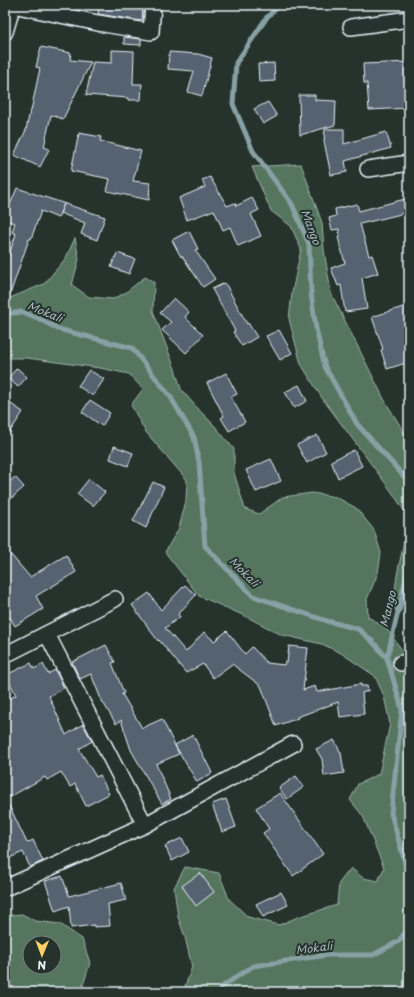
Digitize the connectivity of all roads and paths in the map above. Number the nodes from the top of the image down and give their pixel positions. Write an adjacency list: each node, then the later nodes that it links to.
1 (13, 5): 2 (street); 5 (street)
2 (153, 5)
3 (409, 19): 4 (street)
4 (351, 27)
5 (5, 32)
6 (409, 163): 7 (street)
7 (368, 169)
8 (115, 599): 9 (street)
9 (47, 634): 10 (street); 12 (street)
10 (5, 655)
11 (293, 744): 12 (street)
12 (145, 826): 13 (street)
13 (6, 885)

